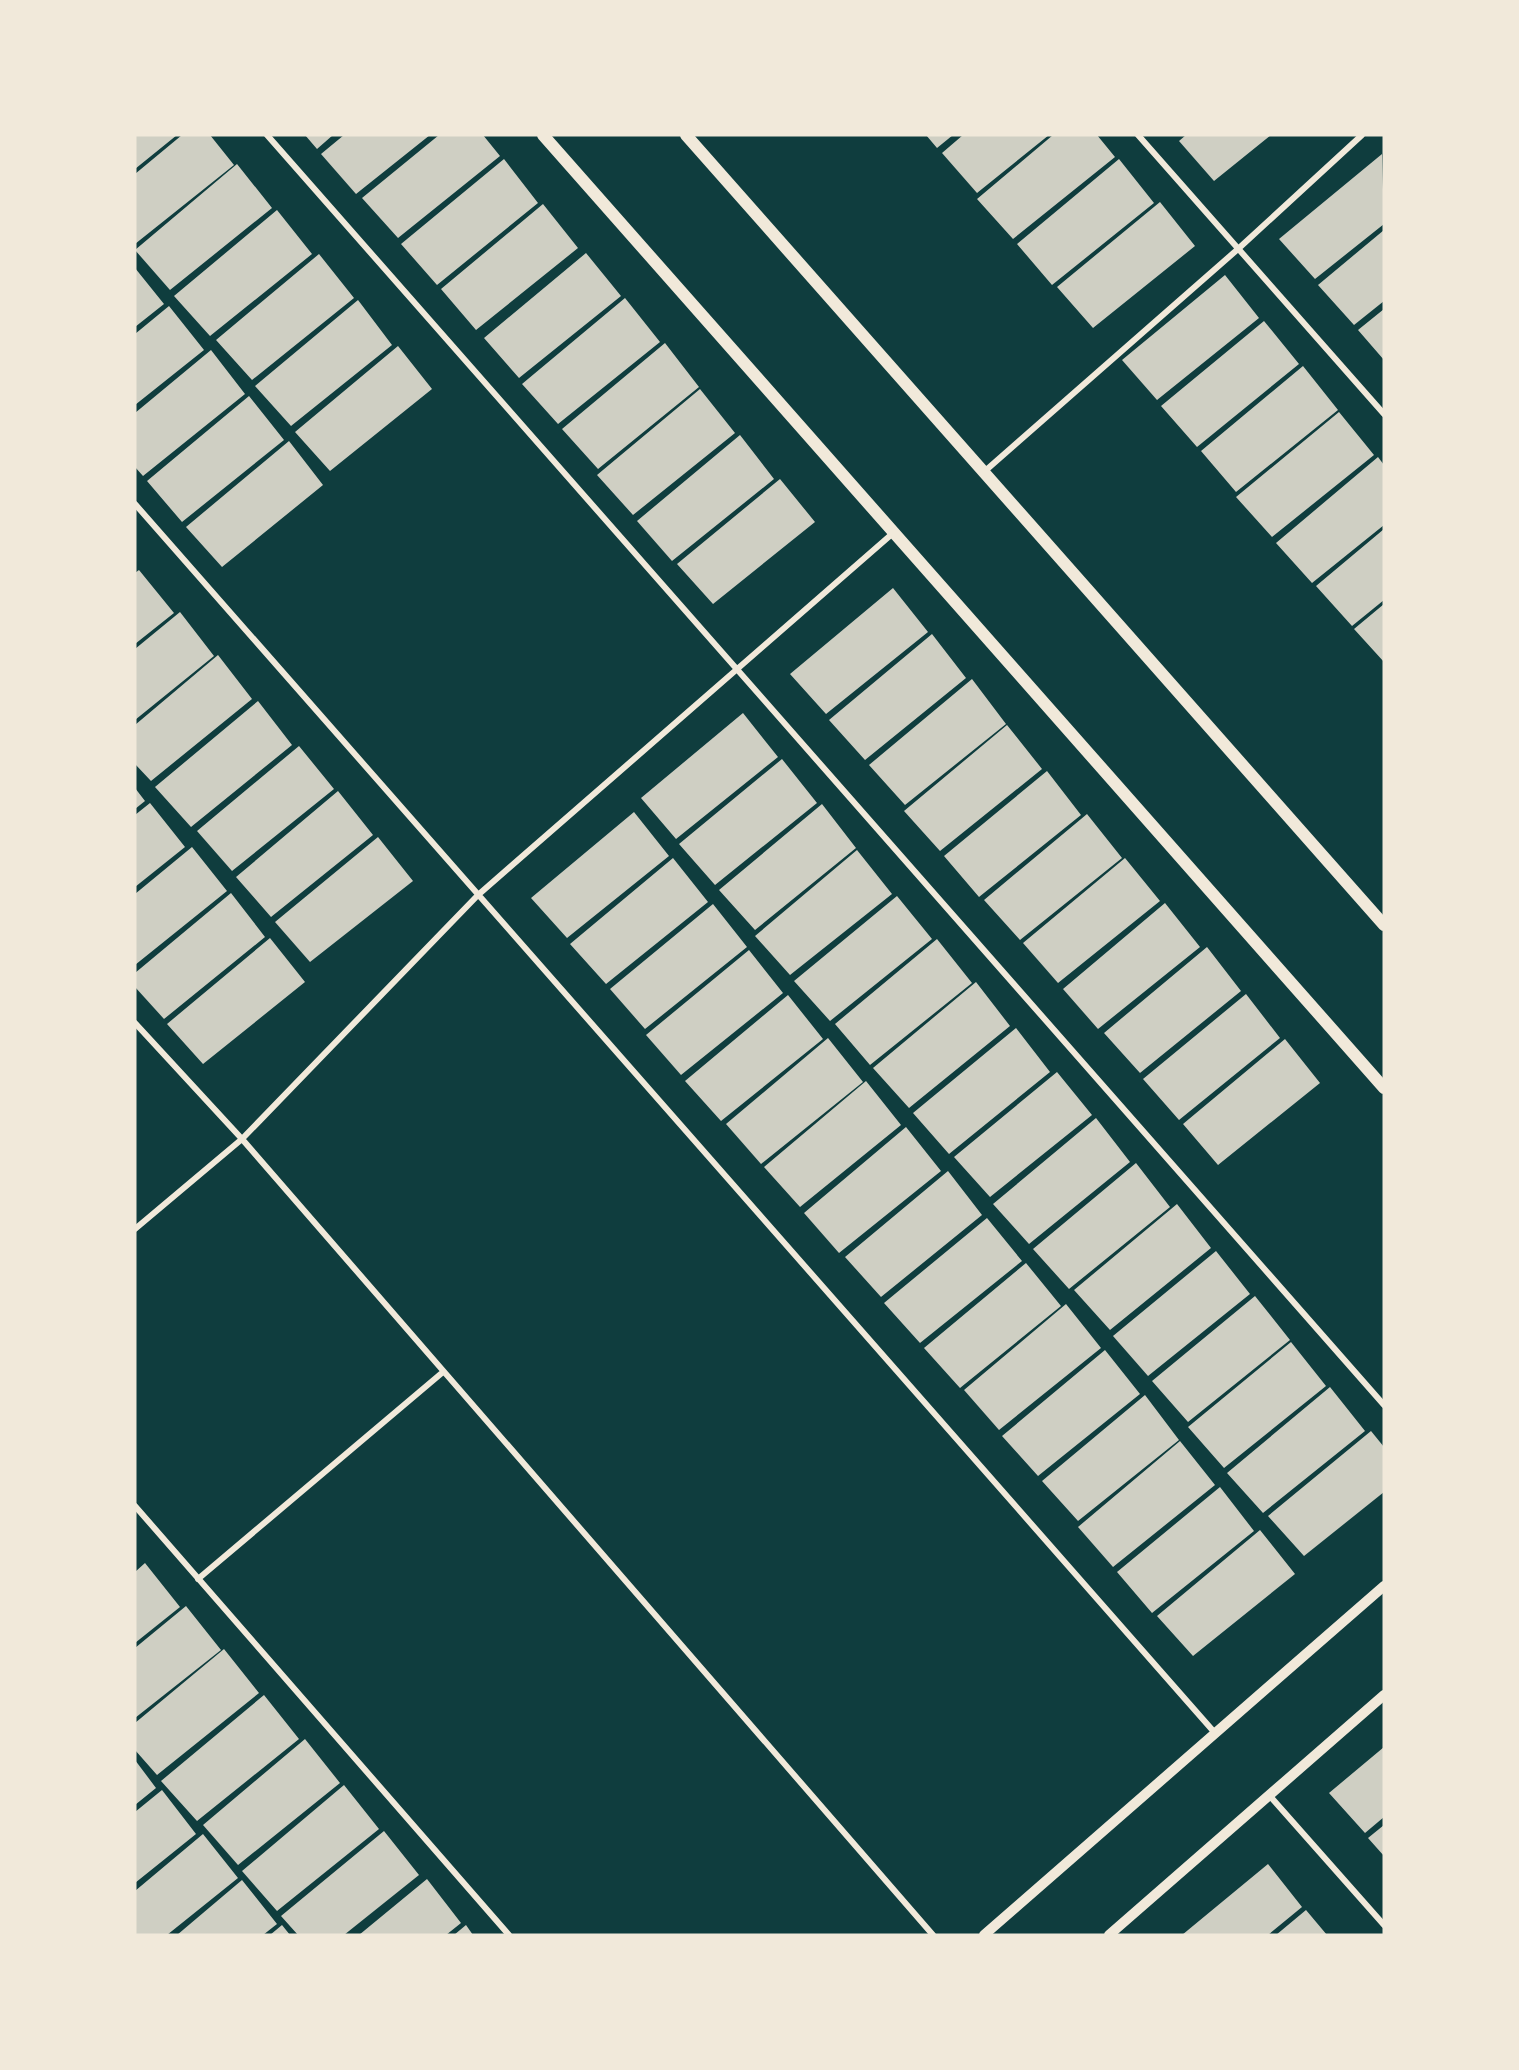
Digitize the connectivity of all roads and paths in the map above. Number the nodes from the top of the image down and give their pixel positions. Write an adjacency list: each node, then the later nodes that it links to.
1 (267, 135): 11 (street)
2 (543, 135): 10 (main road)
3 (686, 135): 8 (main road)
4 (1138, 135): 6 (street)
5 (1362, 135): 6 (street)
6 (1238, 249): 7 (street); 8 (street)
7 (1384, 414)
8 (985, 471): 13 (main road)
9 (135, 504): 12 (street)
10 (892, 534): 11 (street); 15 (main road)
11 (737, 669): 12 (street); 19 (street)
12 (478, 895): 16 (street); 24 (street)
13 (1384, 925)
14 (135, 1023): 16 (street)
15 (1384, 1088)
16 (242, 1139): 17 (street); 18 (street)
17 (135, 1229)
18 (443, 1372): 21 (street); 28 (street)
19 (1384, 1405)
20 (135, 1506): 21 (street)
21 (198, 1579): 27 (street)
22 (1384, 1586): 24 (street)
23 (1384, 1695): 25 (street)
24 (1215, 1733): 29 (street)
25 (1269, 1795): 26 (street); 30 (street)
26 (1384, 1925)
27 (509, 1935)
28 (933, 1935)
29 (984, 1935)
30 (1109, 1935)

